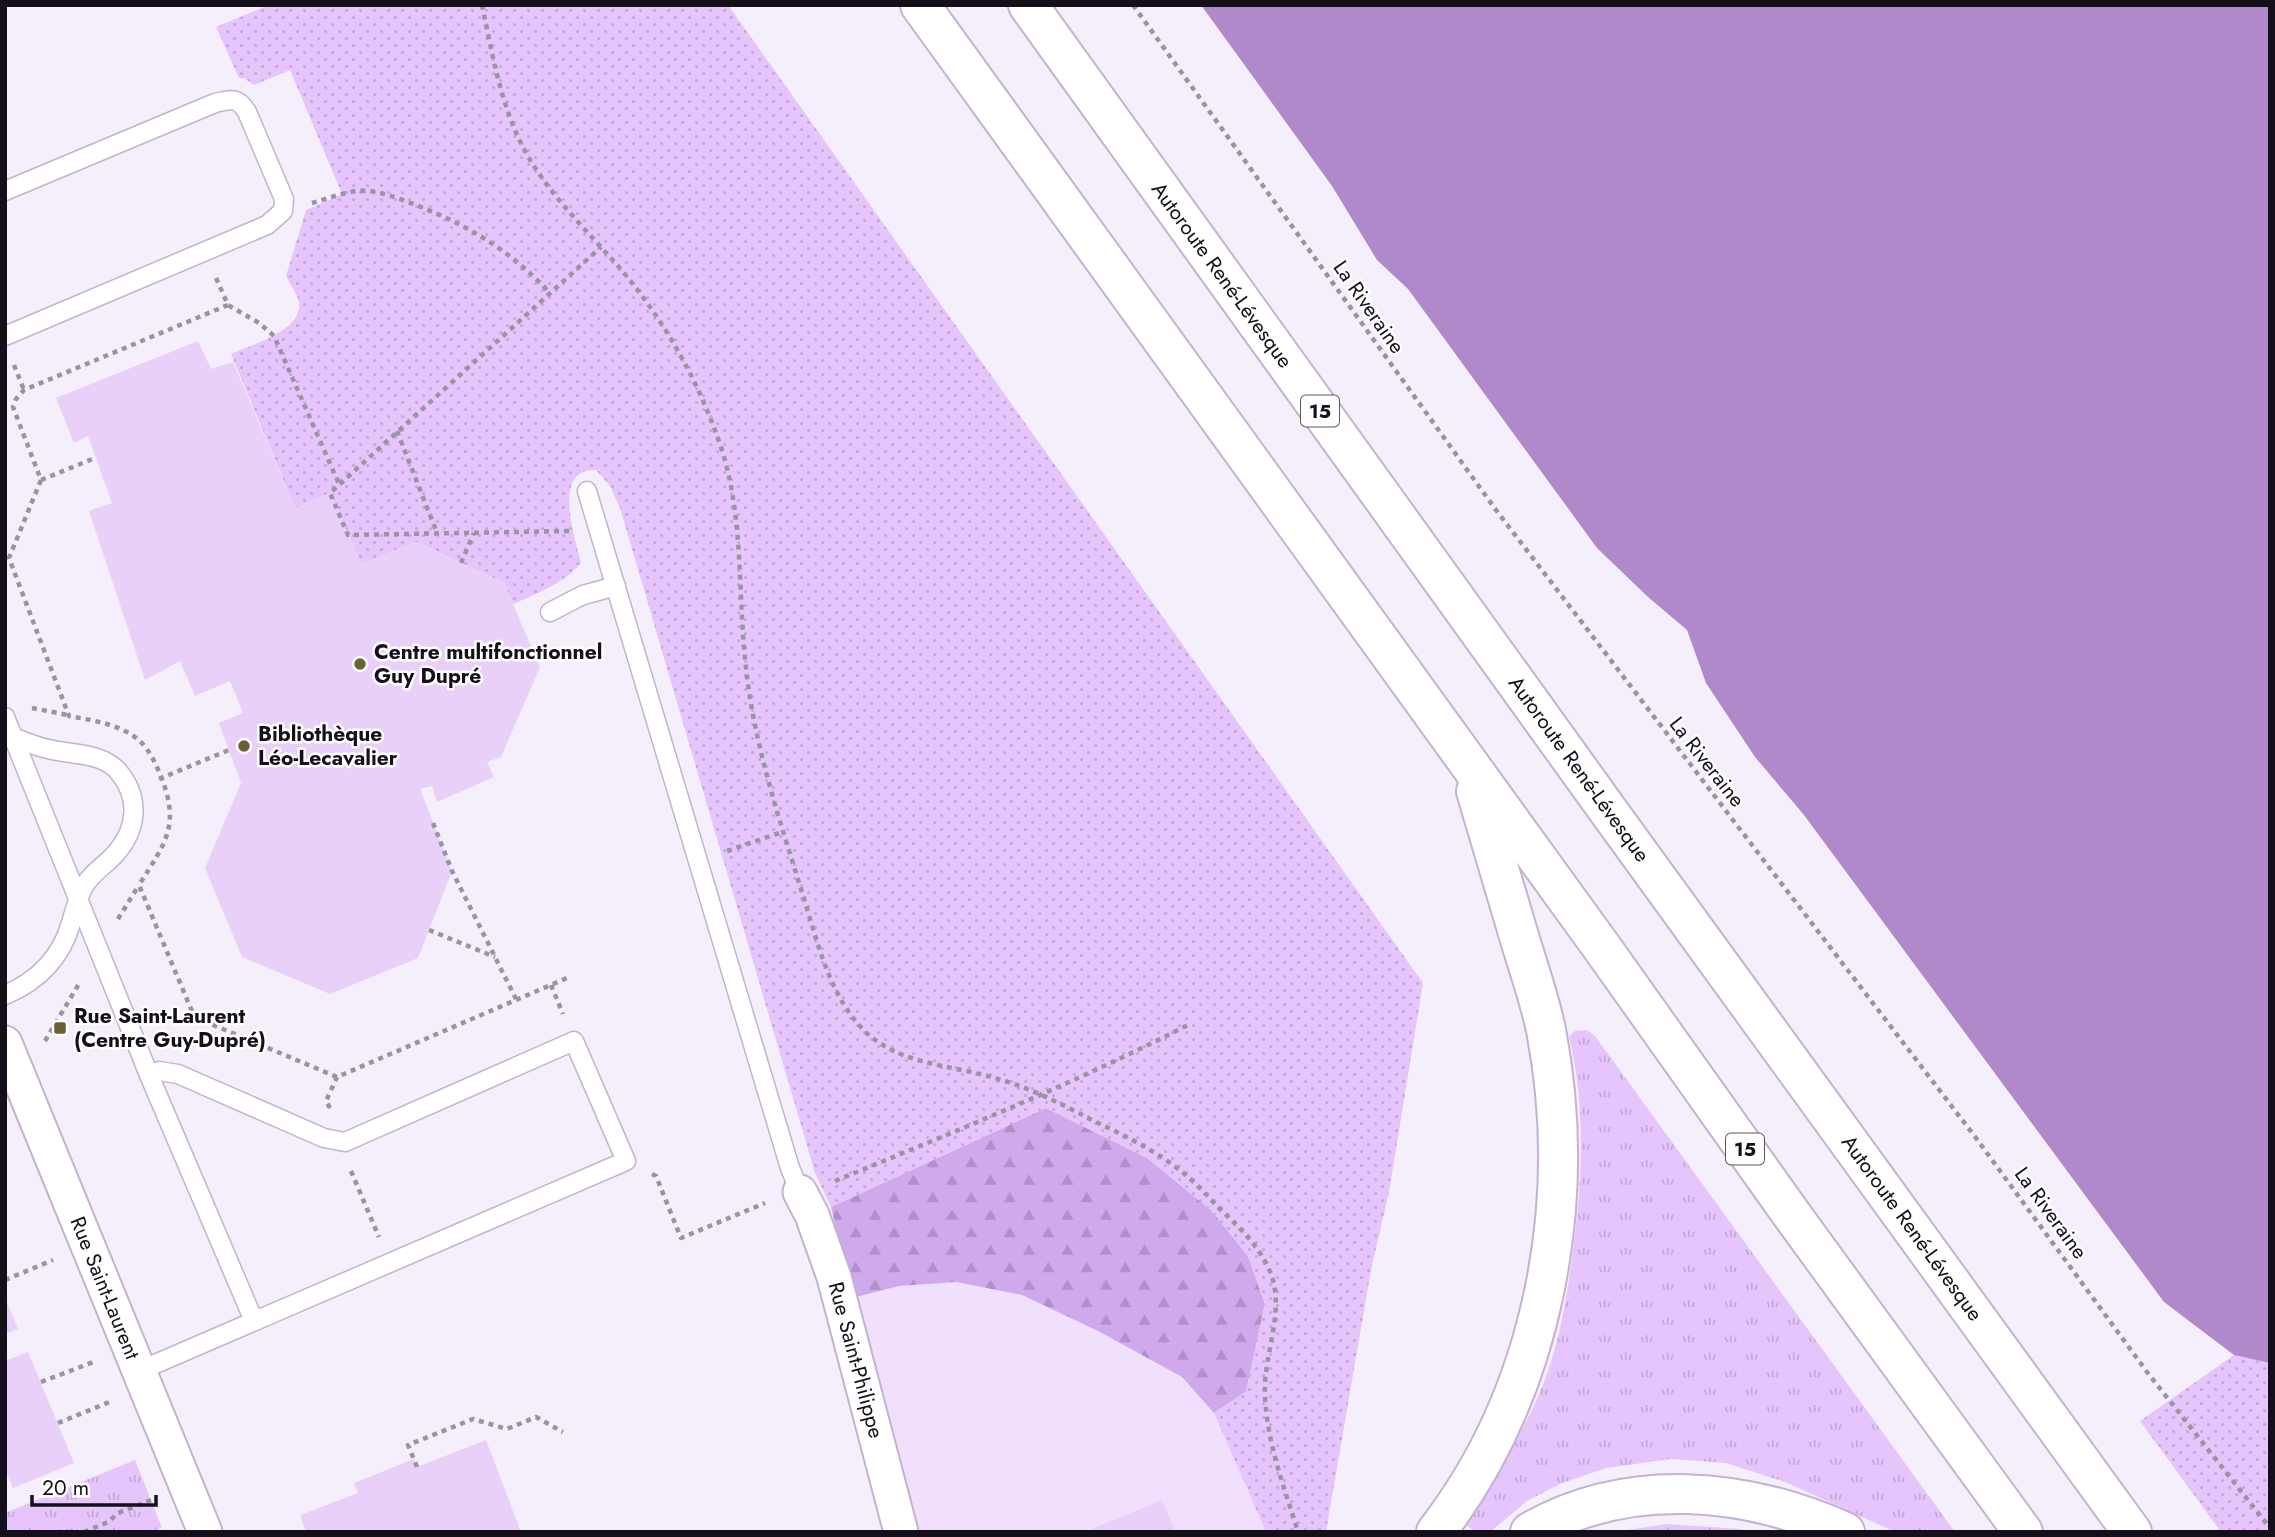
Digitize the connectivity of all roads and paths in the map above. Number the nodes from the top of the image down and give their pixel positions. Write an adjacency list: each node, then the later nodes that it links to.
1 (482, 5): 7 (path)
2 (920, 5): 28 (highway, 15)
3 (1028, 5): 77 (highway, Autoroute René-Lévesque / 15)
4 (1133, 5): 66 (path, La Riveraine)
5 (5, 191): 11 (lane)
6 (342, 194): 9 (path)
7 (601, 247): 9 (path); 31 (path)
8 (212, 270): 10 (path)
9 (549, 292): 12 (path)
10 (228, 305): 14 (path); 15 (path)
11 (5, 336)
12 (397, 431): 15 (path); 18 (path)
13 (95, 458): 14 (path)
14 (41, 480): 24 (path)
15 (340, 485): 18 (path)
16 (587, 491): 21 (lane)
17 (574, 531): 19 (path)
18 (437, 533): 19 (path)
19 (474, 533): 20 (path)
20 (461, 563)
21 (617, 586): 22 (lane); 32 (lane)
22 (550, 612)
23 (29, 707): 24 (path)
24 (69, 716): 29 (path)
25 (5, 717): 26 (lane)
26 (9, 736): 34 (lane); 34 (lane)
27 (229, 750): 29 (path)
28 (1469, 766): 73 (highway); 76 (highway, 15)
29 (162, 778): 33 (path)
30 (433, 823): 37 (path)
31 (782, 832): 32 (path); 47 (path)
32 (698, 861): 52 (lane)
33 (139, 885): 35 (path); 46 (path)
34 (79, 896): 40 (lane); 45 (lane)
35 (116, 923)
36 (429, 930): 37 (path)
37 (495, 957): 41 (path)
38 (567, 978): 41 (path)
39 (80, 982): 44 (path)
40 (5, 995)
41 (516, 999): 46 (path)
42 (1188, 1026): 47 (path)
43 (5, 1043): 59 (street, Rue Saint-Laurent)
44 (43, 1044)
45 (149, 1075): 57 (lane); 57 (lane)
46 (337, 1077): 48 (path)
47 (1042, 1095): 51 (path); 72 (path)
48 (332, 1111)
49 (348, 1163): 54 (path)
50 (656, 1176): 53 (path)
51 (834, 1182)
52 (800, 1192): 71 (street, Rue Saint-Philippe)
53 (766, 1202)
54 (383, 1247)
55 (57, 1258): 56 (path)
56 (5, 1280)
57 (254, 1321): 59 (lane)
58 (98, 1360): 60 (path)
59 (139, 1371): 70 (street, Rue Saint-Laurent)
60 (41, 1382)
61 (114, 1400): 62 (path)
62 (58, 1423)
63 (563, 1432): 64 (path)
64 (417, 1467)
65 (155, 1498): 69 (path)
66 (2270, 1528)
67 (57, 1532): 68 (path)
68 (71, 1532)
69 (84, 1532)
70 (205, 1532)
71 (901, 1532)
72 (1298, 1532)
73 (1436, 1532)
74 (1530, 1532): 75 (highway)
75 (1845, 1532)
76 (2023, 1532)
77 (2132, 1532)

